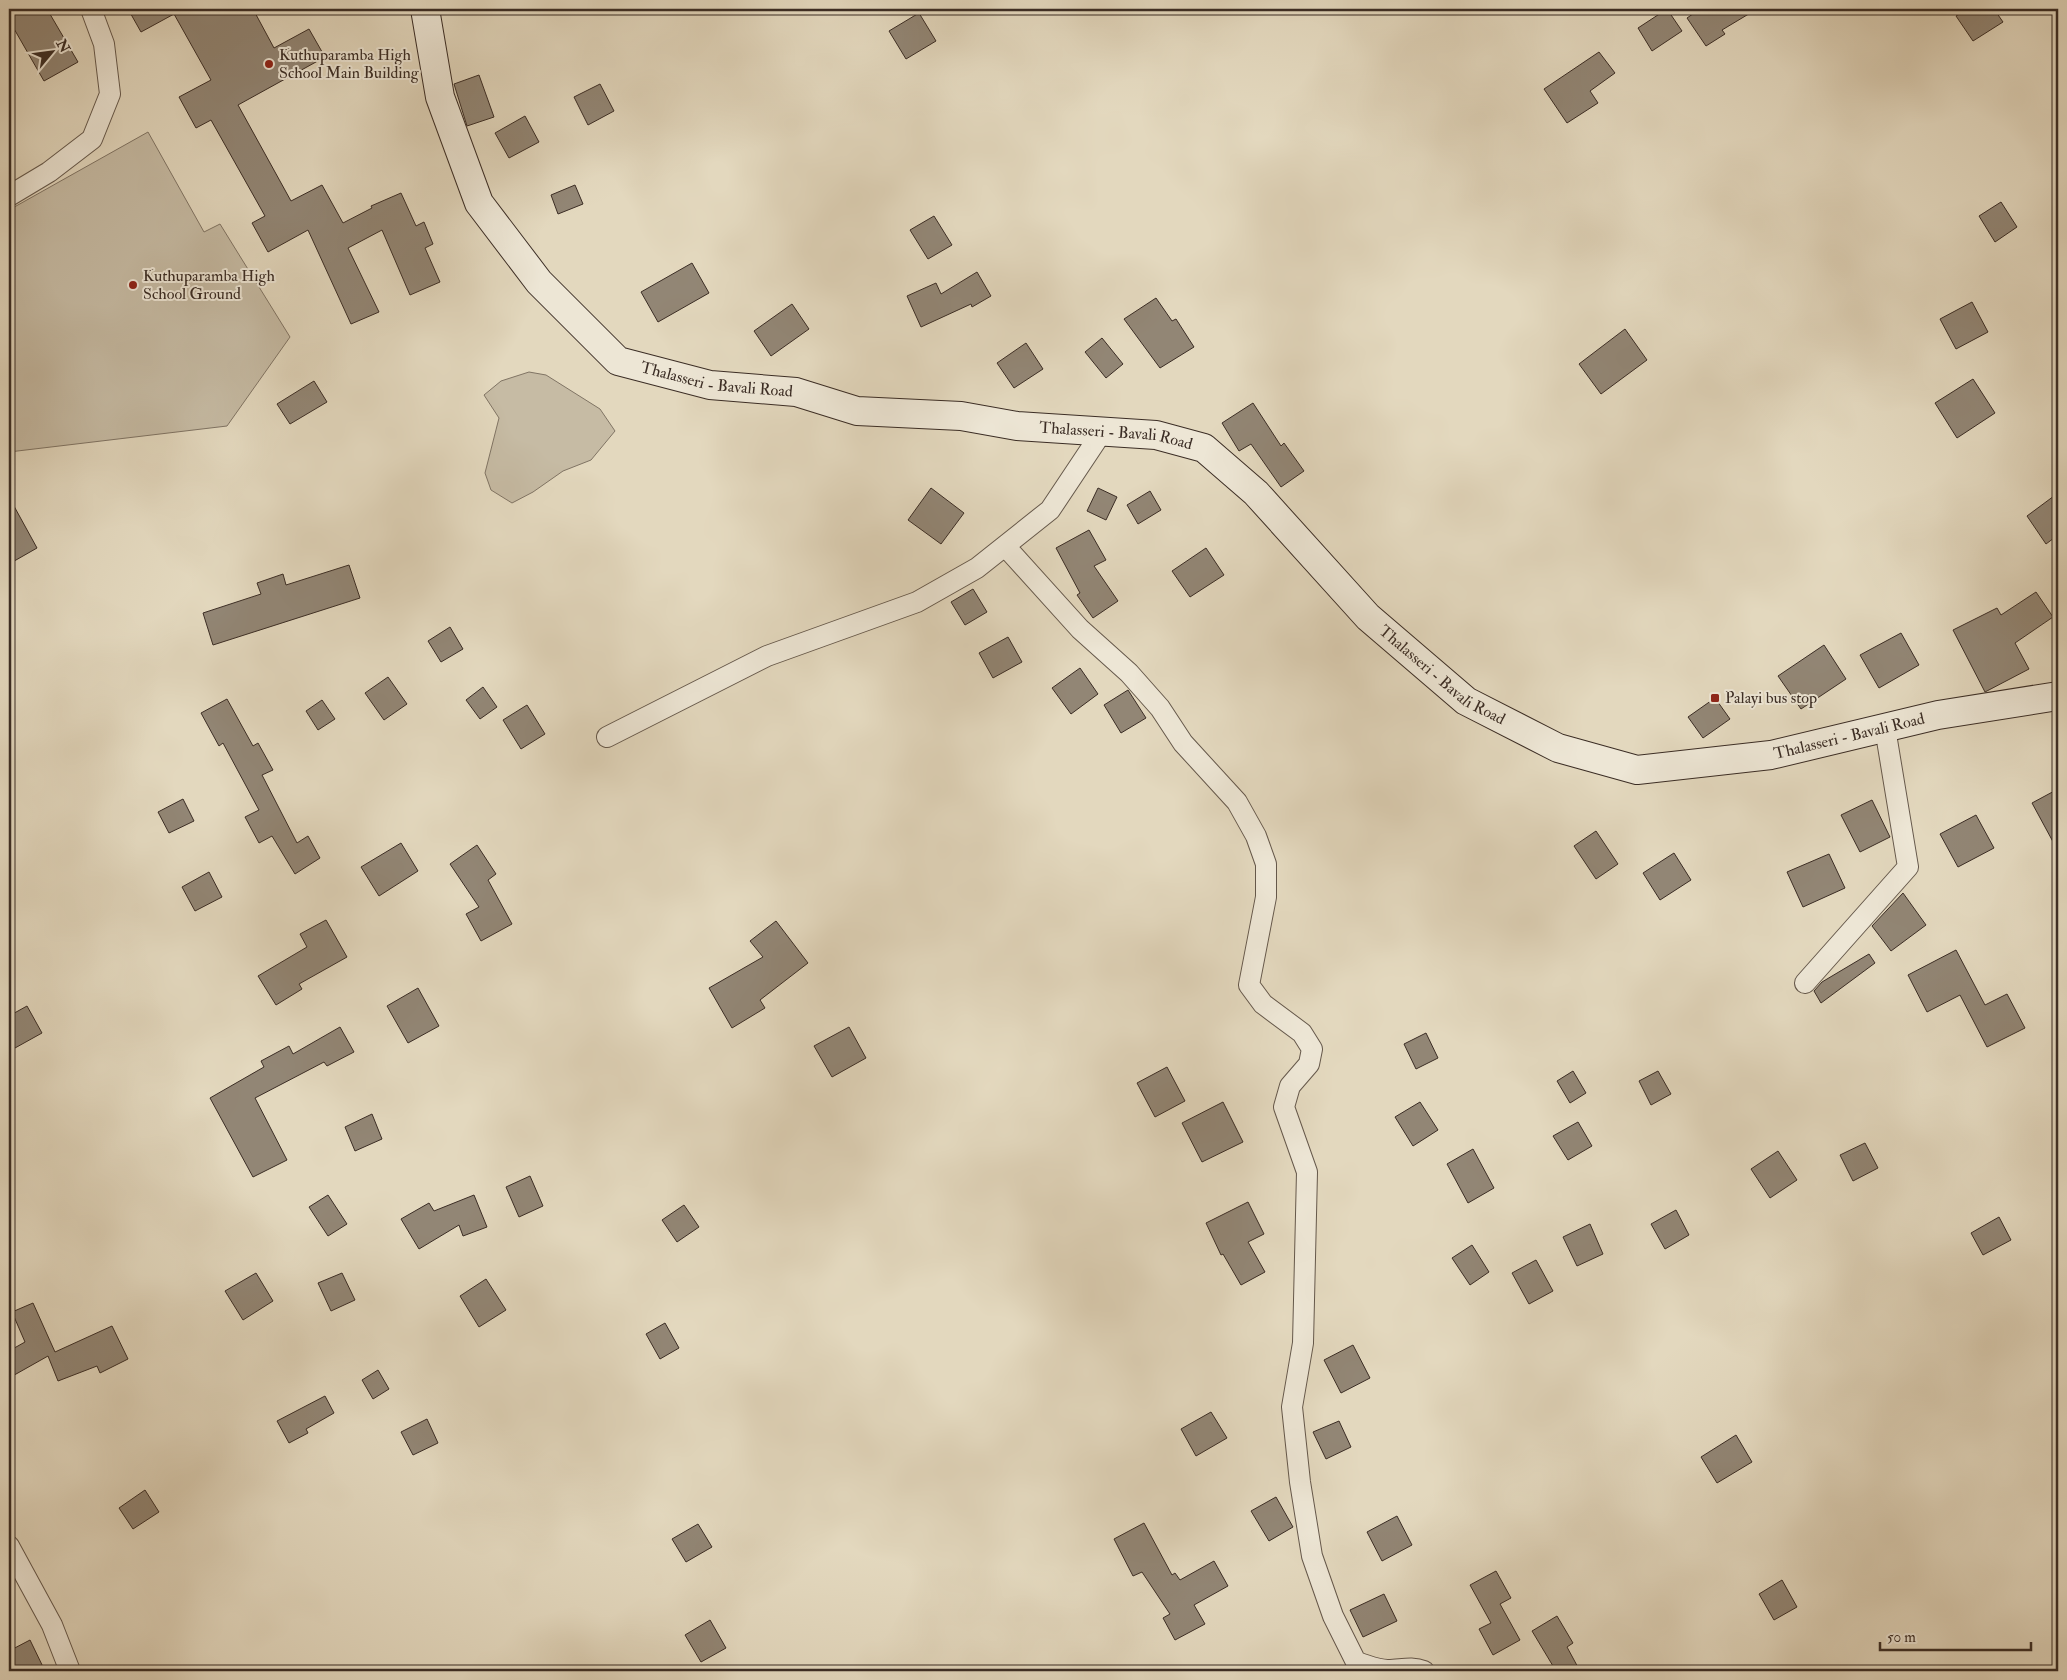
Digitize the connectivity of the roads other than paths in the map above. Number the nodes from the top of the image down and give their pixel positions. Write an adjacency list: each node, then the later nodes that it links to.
1 (91, 9): 3 (street)
2 (425, 9): 4 (main road, Thalasseri - Bavali Road)
3 (9, 196)
4 (1102, 432): 5 (street); 7 (main road, Thalasseri - Bavali Road)
5 (1005, 546): 8 (street); 12 (street)
6 (2058, 696): 7 (main road, Thalasseri - Bavali Road)
7 (1885, 728): 9 (street)
8 (607, 737)
9 (1805, 983)
10 (9, 1546): 11 (street)
11 (70, 1671)
12 (1424, 1671)

